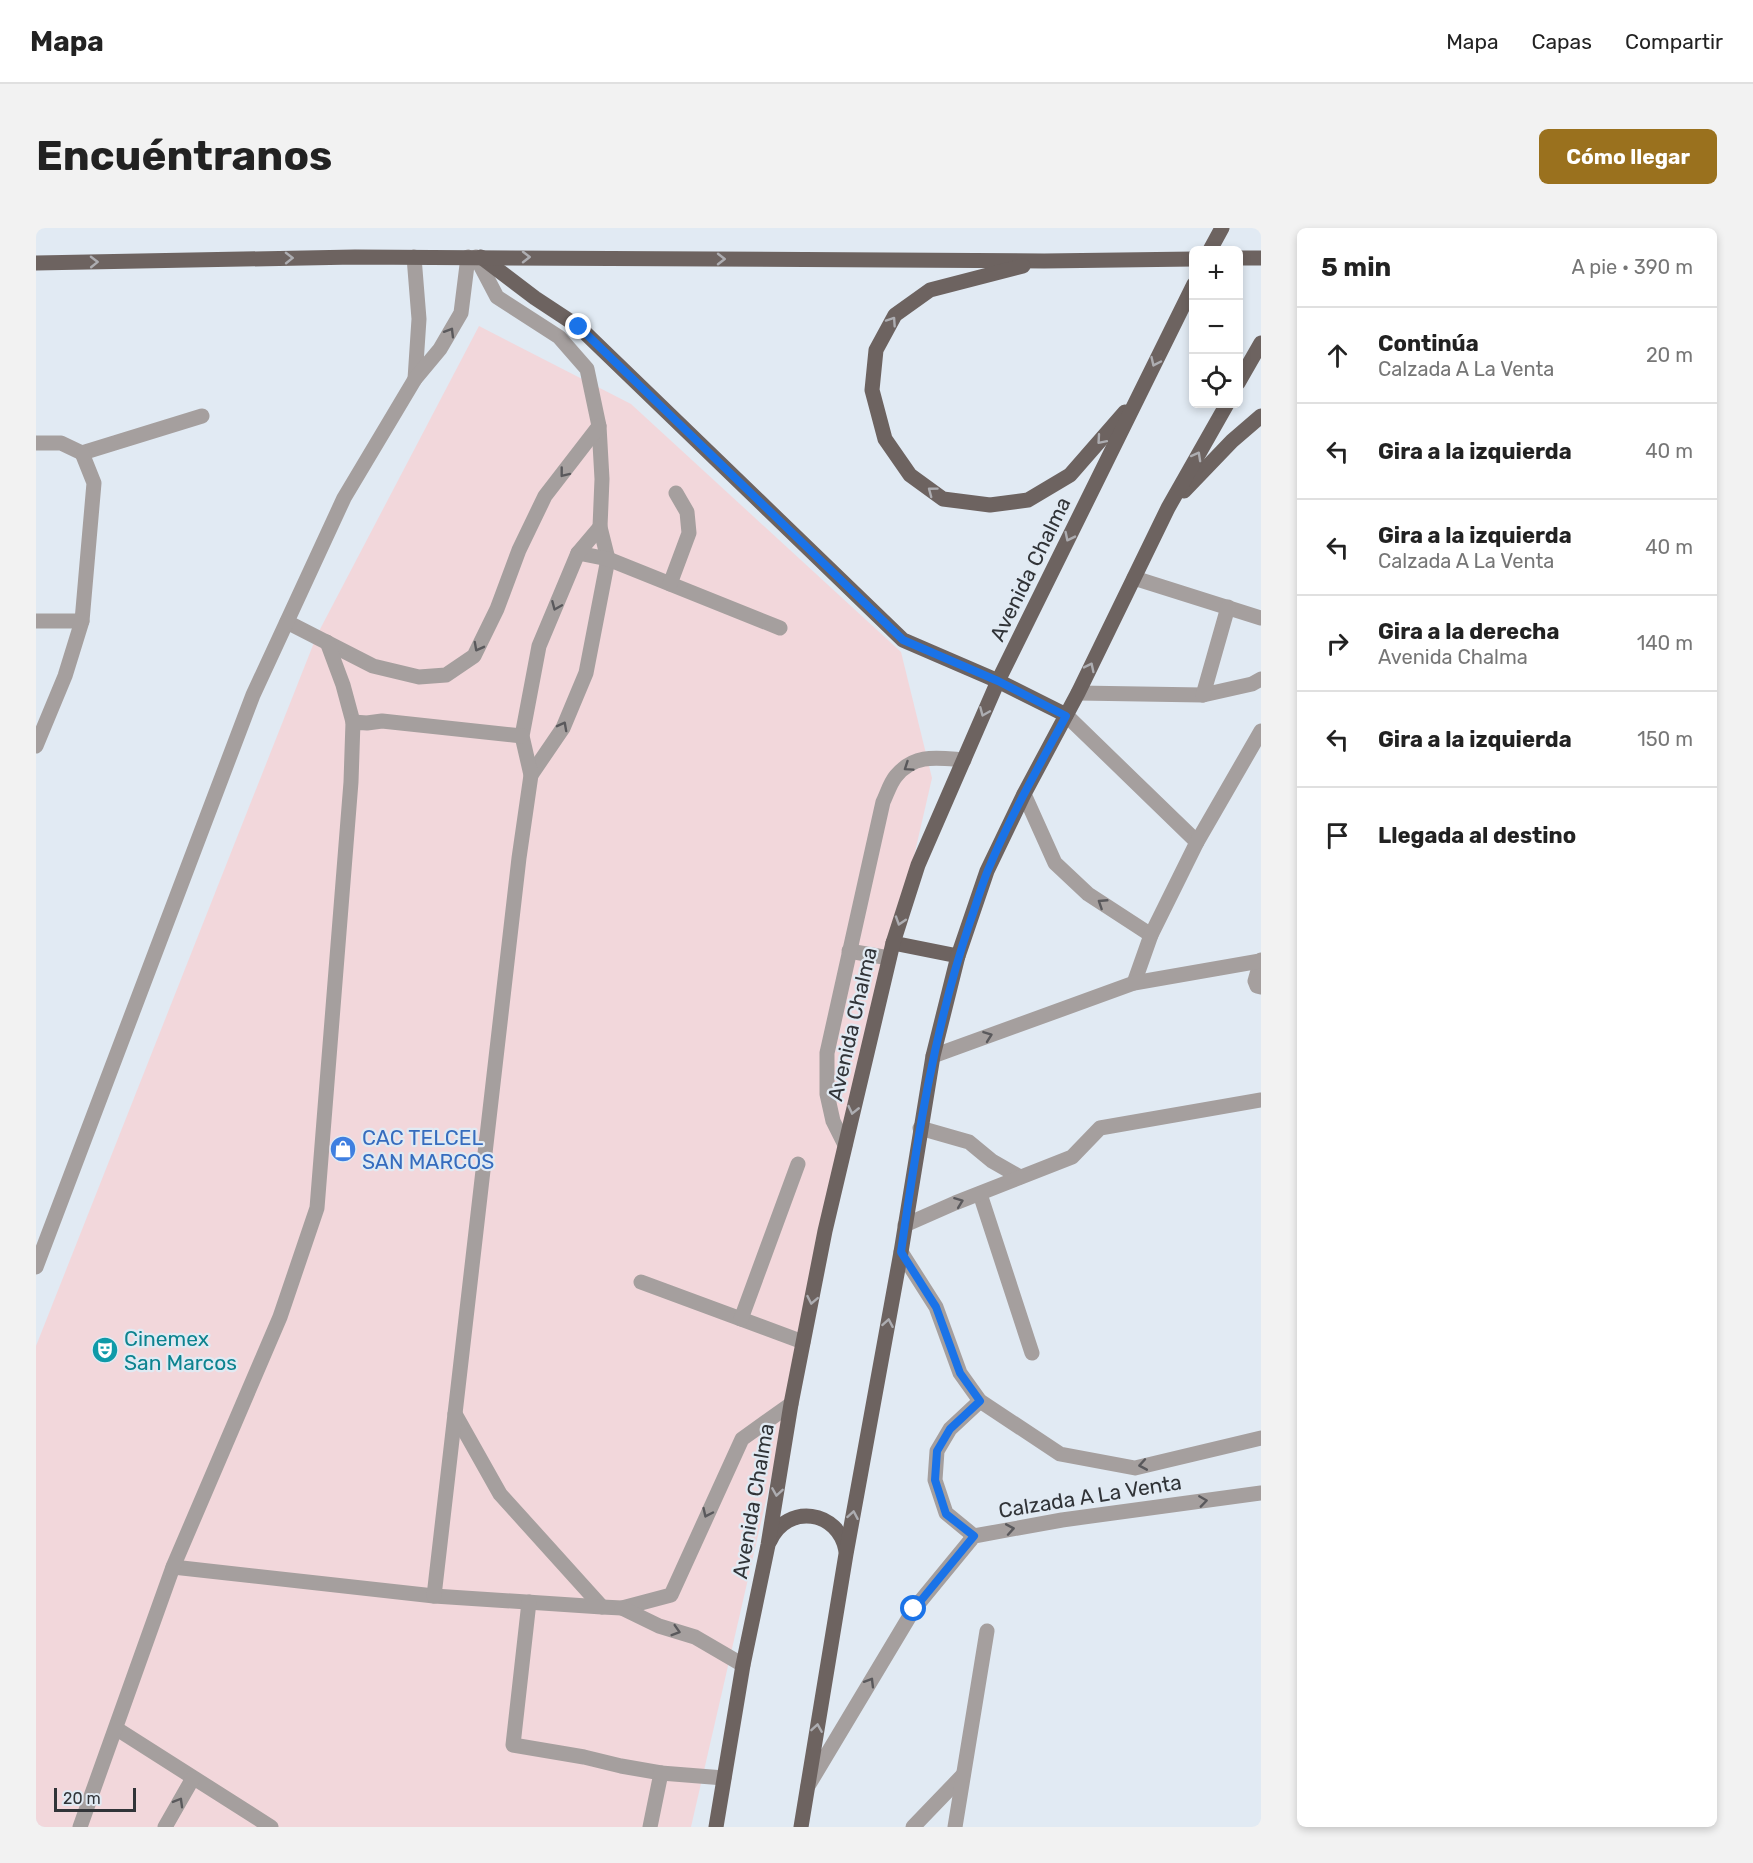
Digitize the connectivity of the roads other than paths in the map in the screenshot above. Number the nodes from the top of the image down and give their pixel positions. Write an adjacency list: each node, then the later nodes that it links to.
1 (1222, 228): 2 (main road)
2 (1212, 246)
3 (414, 257): 4 (main road); 9 (main road, one-way to 3); 13 (street)
4 (475, 257): 8 (main road, one-way to 8); 13 (street, one-way to 4); 18 (street); 36 (main road)
5 (1243, 258): 6 (main road)
6 (1261, 258)
7 (1189, 259): 8 (main road)
8 (1044, 261): 14 (main road, one-way to 8)
9 (36, 263)
10 (1189, 294): 14 (main road, Avenida Chalma, one-way to 14)
11 (1261, 343): 12 (main road)
12 (1243, 376)
13 (416, 379): 32 (street)
14 (1139, 396): 36 (main road, Avenida Chalma, one-way to 36)
15 (1225, 408): 22 (main road, one-way to 15)
16 (202, 416): 20 (street)
17 (1261, 416): 22 (main road)
18 (599, 426): 23 (street); 34 (street, one-way to 34)
19 (36, 443): 20 (street)
20 (82, 453): 31 (street)
21 (676, 493): 27 (street)
22 (1168, 508): 26 (main road)
23 (600, 527): 24 (street); 25 (street)
24 (579, 553): 25 (street); 42 (street, one-way to 42)
25 (608, 559): 27 (street); 45 (street, one-way to 25)
26 (1134, 578): 28 (street); 37 (main road, one-way to 26)
27 (670, 584): 33 (street)
28 (1228, 607): 29 (street); 38 (street)
29 (1261, 618)
30 (36, 621): 31 (street)
31 (82, 621): 43 (street)
32 (287, 622): 34 (street); 64 (street)
33 (780, 628)
34 (327, 642): 40 (street)
35 (1261, 679): 38 (street)
36 (998, 681): 39 (main road); 44 (main road, Avenida Chalma, one-way to 44)
37 (1078, 693): 38 (street); 39 (main road)
38 (1203, 694)
39 (1066, 716): 46 (main road); 47 (street)
40 (352, 722): 42 (street); 77 (street)
41 (1261, 731): 47 (street)
42 (522, 736): 45 (street)
43 (36, 746)
44 (964, 760): 49 (main road, Avenida Chalma, one-way to 49); 50 (street, one-way to 50)
45 (531, 775): 71 (street)
46 (1024, 794): 48 (street, one-way to 46); 51 (main road)
47 (1197, 842): 48 (street)
48 (1151, 934): 53 (street)
49 (891, 950): 50 (street); 51 (main road); 58 (main road, Avenida Chalma, one-way to 58)
50 (849, 951): 58 (street)
51 (958, 956): 55 (main road)
52 (1261, 960): 53 (street); 54 (street)
53 (1134, 983): 55 (street, one-way to 53)
54 (1261, 987)
55 (933, 1056): 57 (main road)
56 (1261, 1100): 60 (street)
57 (920, 1128): 60 (street); 62 (main road)
58 (845, 1145): 67 (main road, Avenida Chalma, one-way to 67)
59 (798, 1164): 66 (street)
60 (1020, 1177): 61 (street)
61 (980, 1194): 62 (street, one-way to 61); 68 (street)
62 (905, 1225): 63 (main road)
63 (901, 1252): 69 (street, Calzada A La Venta); 76 (main road, one-way to 63)
64 (36, 1267)
65 (641, 1282): 66 (street)
66 (741, 1319): 67 (street)
67 (803, 1342): 70 (main road, Avenida Chalma)
68 (1032, 1353)
69 (980, 1401): 72 (street, Calzada A La Venta, one-way to 69); 74 (street)
70 (791, 1404): 75 (main road, Avenida Chalma, one-way to 75); 81 (street, one-way to 81)
71 (455, 1414): 78 (street); 80 (street)
72 (1261, 1438)
73 (1261, 1493): 74 (street, Calzada A La Venta, one-way to 73)
74 (974, 1536): 89 (street, Calzada A La Venta, one-way to 74)
75 (768, 1545): 76 (main road); 83 (main road, Avenida Chalma)
76 (846, 1554): 89 (main road, one-way to 76)
77 (173, 1567): 78 (street); 84 (street)
78 (434, 1596): 79 (street)
79 (529, 1602): 80 (street); 85 (street)
80 (602, 1607): 81 (street)
81 (622, 1608): 83 (street, one-way to 83)
82 (987, 1631): 86 (street)
83 (743, 1665): 88 (main road, Avenida Chalma)
84 (117, 1729): 87 (street); 90 (street)
85 (661, 1773): 88 (street); 93 (street)
86 (963, 1775): 96 (street); 97 (street)
87 (193, 1778): 91 (street, one-way to 87); 92 (street)
88 (724, 1778): 94 (main road, Avenida Chalma)
89 (808, 1786): 95 (main road)
90 (80, 1827)
91 (165, 1827)
92 (271, 1827)
93 (650, 1827)
94 (716, 1827)
95 (801, 1827)
96 (913, 1827)
97 (955, 1827)

